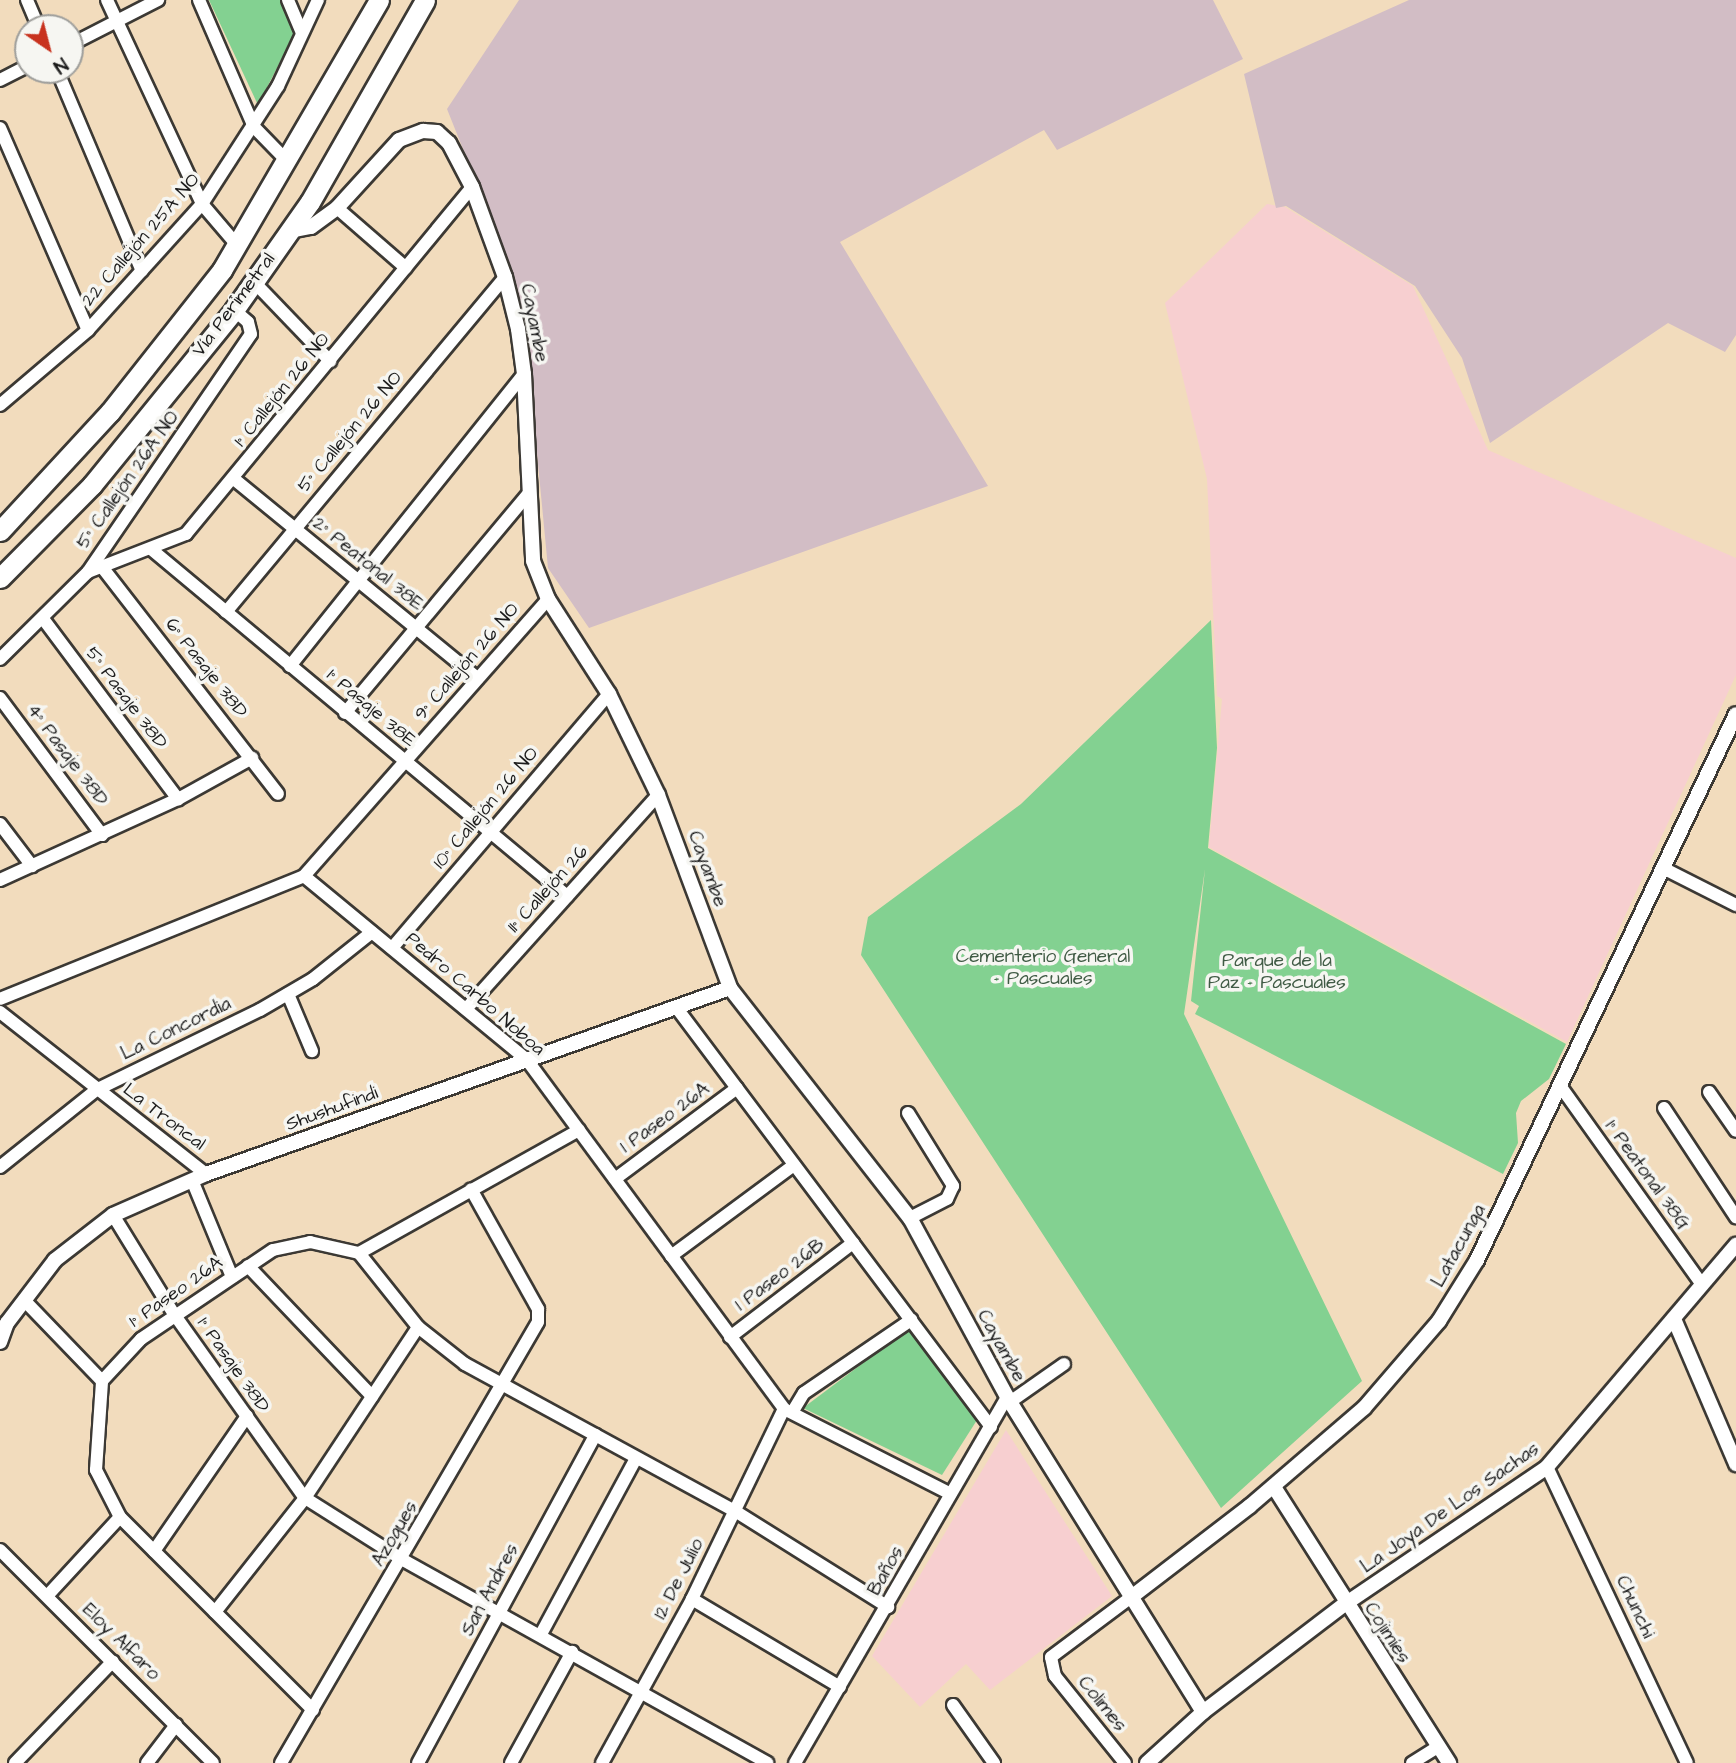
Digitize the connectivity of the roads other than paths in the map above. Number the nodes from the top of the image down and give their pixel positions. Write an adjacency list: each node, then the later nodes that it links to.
1 (107, 0): 8 (street)
2 (158, 0): 8 (street)
3 (199, 0): 12 (street)
4 (288, 0): 9 (street)
5 (318, 0): 9 (street, 22 Callejón 25A NO)
6 (379, 0): 14 (highway, Vía Perimetral)
7 (425, 0): 18 (highway, Vía Perimetral)
8 (116, 21): 10 (street); 16 (street)
9 (301, 32): 12 (street, 22 Callejón 25A NO)
10 (84, 38)
11 (63, 84): 21 (street)
12 (254, 127): 14 (street); 16 (street, 22 Callejón 25A NO)
13 (0, 128): 25 (street)
14 (288, 162): 19 (highway, Vía Perimetral)
15 (472, 187): 17 (street, Cayambe); 20 (street, 1° Callejón 26 NO); 22 (street, Cayambe)
16 (202, 204): 19 (street); 21 (street, 22 Callejón 25A NO)
17 (337, 208): 18 (street, Cayambe); 20 (street)
18 (290, 231): 23 (highway, Vía Perimetral)
19 (237, 245): 33 (highway, Vía Perimetral)
20 (406, 268): 26 (street, 1° Callejón 26 NO)
21 (142, 271): 25 (street, 22 Callejón 25A NO)
22 (505, 277): 27 (street, Cayambe); 32 (street, 5° Callejón 26 NO)
23 (254, 282): 24 (highway, Vía Perimetral); 26 (street)
24 (234, 310): 36 (street, 5° Callejón 26A NO); 37 (highway, Vía Perimetral)
25 (88, 330): 29 (street, 22 Callejón 25A NO)
26 (330, 361): 30 (street, 1° Callejón 26 NO)
27 (524, 374): 31 (street, Cayambe); 38 (street)
28 (0, 385): 29 (street)
29 (3, 402)
30 (234, 479): 32 (street, 2° Peatonal 38E); 34 (street, 1° Callejón 26 NO)
31 (528, 494): 39 (street, Cayambe); 42 (street)
32 (295, 529): 38 (street, 2° Peatonal 38E); 40 (street, 5° Callejón 26 NO)
33 (0, 531)
34 (151, 549): 35 (street, 1° Callejón 26 NO); 40 (street, 1° Pasaje 38E)
35 (102, 567): 36 (street, 1° Callejón 26 NO); 50 (street, 6° Pasaje 38D)
36 (88, 572): 41 (street, 5° Callejón 26A NO)
37 (0, 578)
38 (358, 580): 42 (street, 2° Peatonal 38E); 44 (street)
39 (548, 599): 45 (street, 9° Callejón 26 NO); 46 (street, Cayambe)
40 (226, 612): 44 (street, 1° Pasaje 38E)
41 (44, 620): 43 (street, 5° Callejón 26A NO); 54 (street, 5° Pasaje 38D)
42 (419, 629): 45 (street, 2° Peatonal 38E); 48 (street)
43 (0, 659)
44 (290, 666): 48 (street, 1° Pasaje 38E)
45 (478, 679): 51 (street, 9° Callejón 26 NO)
46 (609, 694): 53 (street, Cayambe); 56 (street, 10° Callejón 26 NO)
47 (0, 698): 57 (street, 4° Pasaje 38D)
48 (345, 713): 51 (street, 1° Pasaje 38E)
49 (1736, 714): 59 (street, Latacunga)
50 (252, 758): 52 (street, 6° Pasaje 38D); 54 (street)
51 (405, 761): 56 (street, 1° Pasaje 38E); 60 (street, 9° Callejón 26 NO)
52 (278, 794)
53 (658, 795): 62 (street, 11° Callejón 26); 66 (street, Cayambe)
54 (178, 799): 57 (street)
55 (0, 824): 58 (street)
56 (491, 833): 62 (street, 1° Pasaje 38E); 65 (street, 10° Callejón 26 NO)
57 (102, 835): 58 (street)
58 (32, 866): 61 (street)
59 (1665, 869): 63 (street); 74 (street, Latacunga)
60 (304, 876): 64 (street, Pedro Carbo Noboa); 68 (street)
61 (0, 880)
62 (567, 897): 70 (street, 11° Callejón 26)
63 (1736, 905)
64 (372, 932): 65 (street, Pedro Carbo Noboa); 67 (street, La Concordia)
65 (392, 948): 70 (street, Pedro Carbo Noboa)
66 (730, 988): 69 (street, Shushufindi); 90 (street, Cayambe)
67 (288, 994): 72 (street); 76 (street, La Concordia)
68 (0, 999)
69 (676, 1007): 73 (street, Shushufindi); 75 (street)
70 (466, 1009): 73 (street, Pedro Carbo Noboa)
71 (0, 1012): 76 (street, La Troncal)
72 (312, 1051)
73 (527, 1060): 80 (street, Pedro Carbo Noboa); 84 (street, Shushufindi)
74 (1561, 1087): 97 (street, 1° Peatonal 38G); 117 (street, Latacunga)
75 (737, 1088): 82 (street); 85 (street, 1 Paseo 26A)
76 (96, 1090): 83 (street, La Concordia); 84 (street, La Troncal)
77 (1709, 1093): 81 (street)
78 (1664, 1108): 89 (street)
79 (908, 1113): 90 (street)
80 (579, 1130): 85 (street, Pedro Carbo Noboa); 87 (street)
81 (1736, 1131)
82 (794, 1165): 91 (street); 94 (street)
83 (0, 1167)
84 (206, 1174): 86 (street, Shushufindi)
85 (615, 1179): 94 (street, Pedro Carbo Noboa)
86 (192, 1180): 88 (street, Shushufindi); 96 (street, La Troncal)
87 (471, 1189): 93 (street); 107 (street, Azogues)
88 (113, 1214): 98 (street, Shushufindi); 99 (street, 1° Pasaje 38D)
89 (1736, 1217)
90 (910, 1218): 109 (street, Cayambe)
91 (853, 1243): 101 (street); 103 (street, 1 Paseo 26B)
92 (1736, 1245): 97 (street, La Joya De Los Sachas)
93 (359, 1253): 95 (street, 1° Paseo 26A); 102 (street)
94 (671, 1256): 103 (street, Pedro Carbo Noboa)
95 (248, 1266): 96 (street, 1° Paseo 26A); 108 (street)
96 (232, 1277): 99 (street, 1° Paseo 26A)
97 (1702, 1285): 100 (street, La Joya De Los Sachas)
98 (24, 1300): 104 (street, Shushufindi); 106 (street)
99 (174, 1314): 106 (street, 1° Paseo 26A); 111 (street, 1° Pasaje 38D)
100 (1674, 1319): 115 (street); 116 (street, La Joya De Los Sachas)
101 (911, 1320): 110 (street, 12 De Julio); 112 (street)
102 (418, 1327): 107 (street); 108 (street)
103 (730, 1337): 110 (street, Pedro Carbo Noboa)
104 (0, 1342)
105 (1064, 1364): 109 (street)
106 (102, 1381): 121 (street)
107 (502, 1385): 113 (street); 124 (street, Azogues)
108 (372, 1396): 119 (street)
109 (1009, 1399): 112 (street, Baños); 126 (street, Cayambe)
110 (789, 1410): 118 (street, Pedro Carbo Noboa); 120 (street, 12 De Julio)
111 (247, 1416): 119 (street, 1° Pasaje 38D); 123 (street)
112 (991, 1427): 118 (street, Baños)
113 (595, 1435): 114 (street); 131 (street, San Andres)
114 (636, 1458): 120 (street); 132 (street)
115 (1736, 1464)
116 (1547, 1467): 128 (street, La Joya De Los Sachas); 157 (street, Chunchi)
117 (1274, 1487): 126 (street, Latacunga); 128 (street, Cojimíes)
118 (951, 1494): 129 (street, Baños)
119 (304, 1498): 124 (street); 130 (street)
120 (735, 1511): 127 (street, 12 De Julio); 129 (street)
121 (120, 1517): 123 (street); 125 (street)
122 (0, 1550): 125 (street, Eloy Alfaro)
123 (154, 1550): 130 (street)
124 (403, 1560): 131 (street); 139 (street, Azogues)
125 (48, 1595): 134 (street, Eloy Alfaro)
126 (1134, 1595): 135 (street, Latacunga); 140 (street, Cayambe)
127 (692, 1599): 136 (street); 137 (street, 12 De Julio)
128 (1345, 1604): 140 (street, La Joya De Los Sachas); 142 (street, Cojimíes)
129 (888, 1607): 136 (street, Baños)
130 (215, 1612): 139 (street)
131 (500, 1612): 132 (street); 147 (street, San Andres)
132 (541, 1634): 133 (street)
133 (572, 1652): 137 (street); 148 (street)
134 (113, 1661): 141 (street, Eloy Alfaro); 143 (street)
135 (1051, 1668): 153 (street, Colimes)
136 (840, 1687): 151 (street, Baños)
137 (643, 1691): 149 (street, 12 De Julio); 150 (street)
138 (953, 1705): 152 (street)
139 (313, 1710): 146 (street, Azogues)
140 (1203, 1712): 154 (street, La Joya De Los Sachas)
141 (176, 1725): 144 (street); 145 (street, Eloy Alfaro)
142 (1438, 1747): 155 (street); 156 (street, Cojimíes)
143 (15, 1763)
144 (147, 1763)
145 (213, 1763)
146 (281, 1763)
147 (418, 1763)
148 (511, 1763)
149 (602, 1763)
150 (767, 1763)
151 (795, 1763)
152 (993, 1763)
153 (1125, 1763)
154 (1147, 1763)
155 (1412, 1763)
156 (1449, 1763)
157 (1687, 1763)

